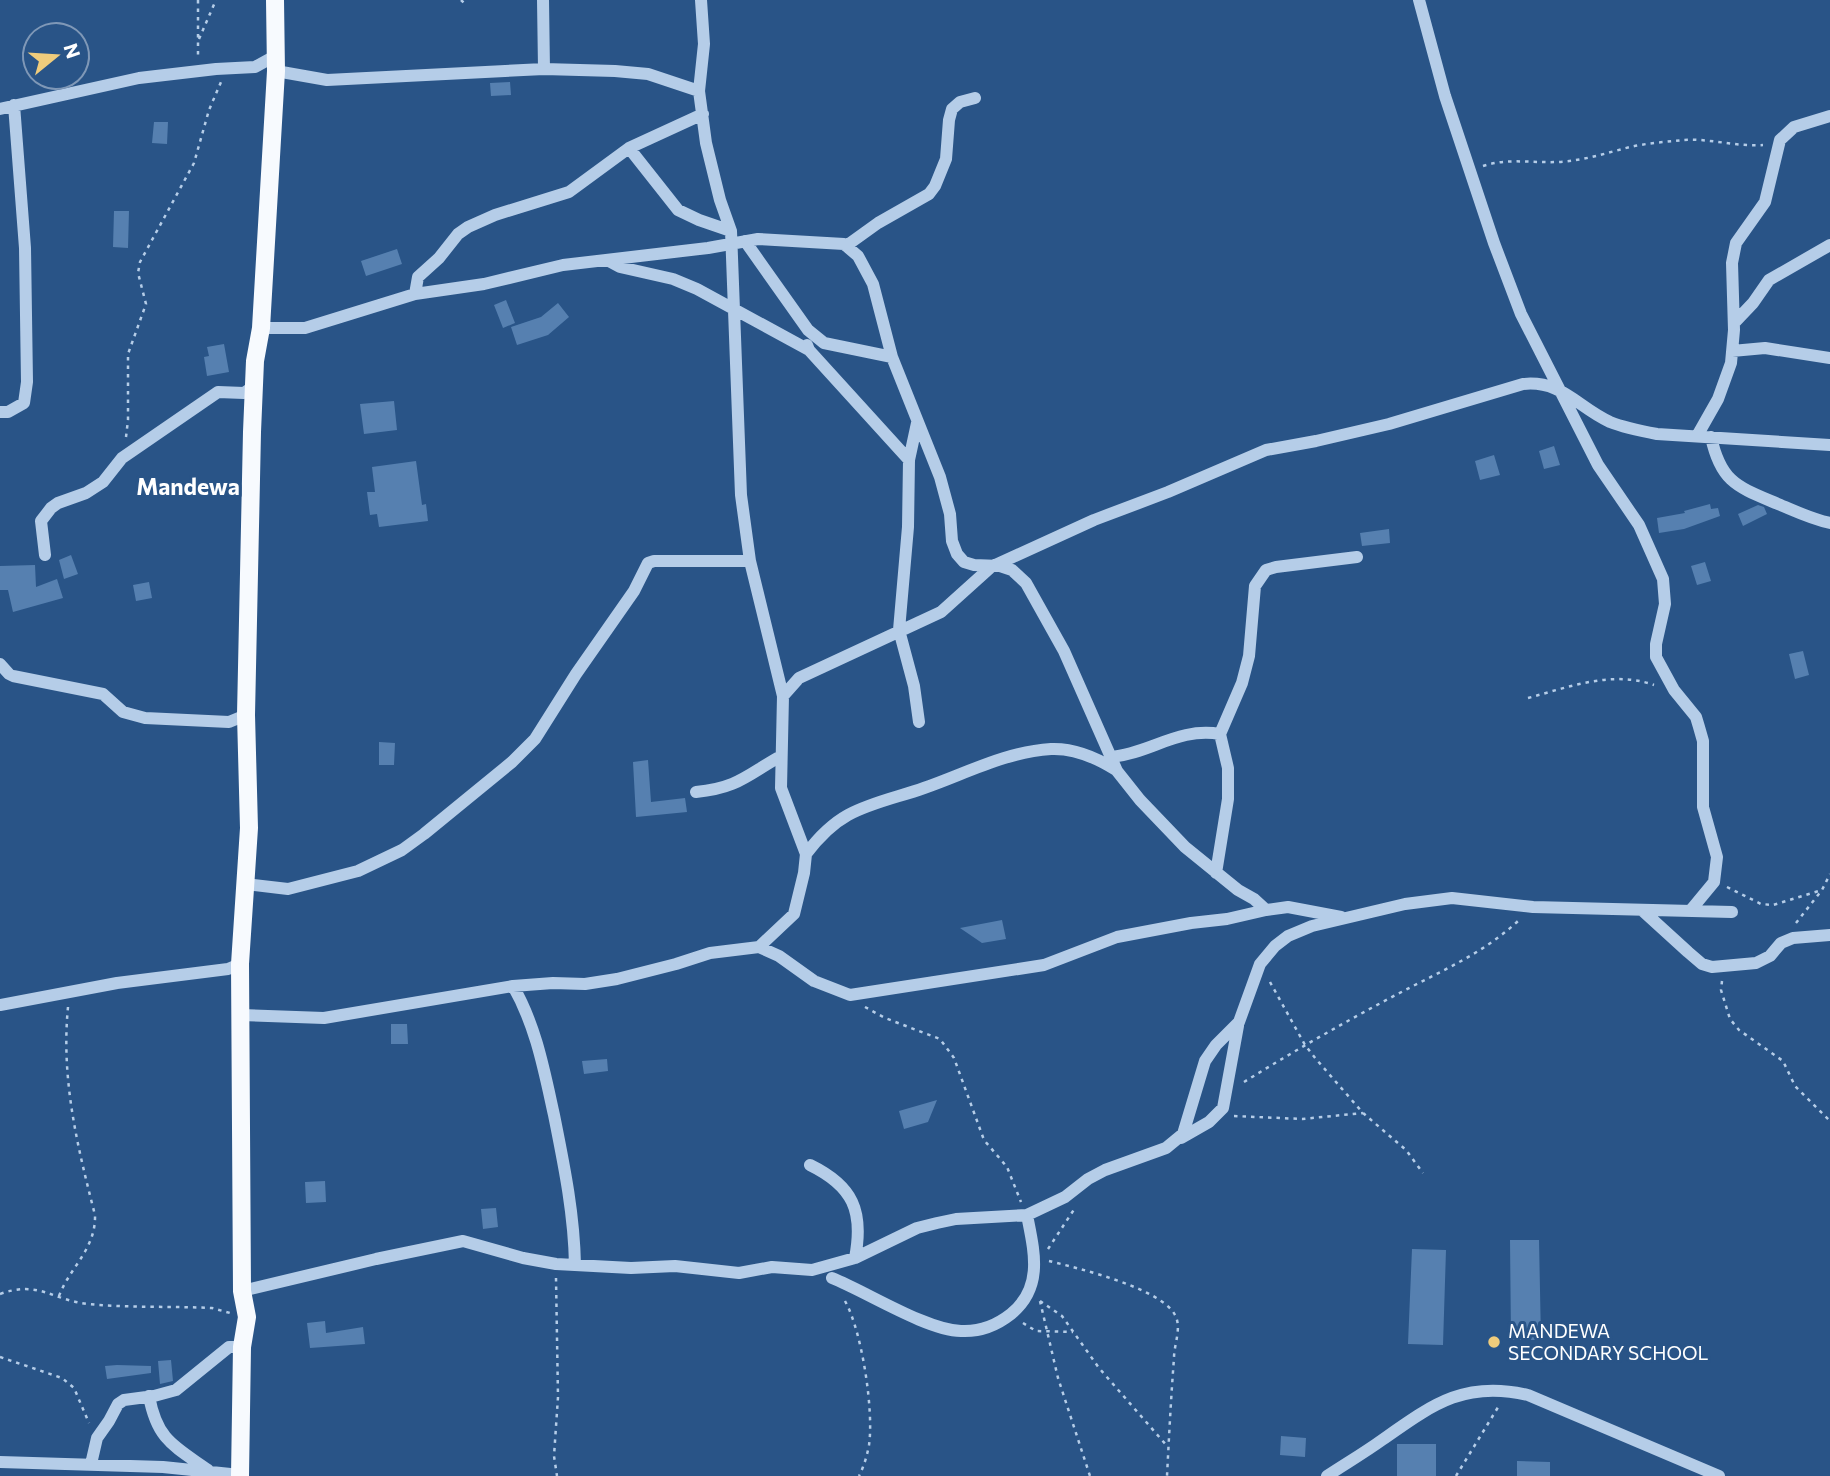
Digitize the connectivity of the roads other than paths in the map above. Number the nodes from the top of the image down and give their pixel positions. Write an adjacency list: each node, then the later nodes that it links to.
1 (275, 0): 5 (main road)
2 (543, 0): 6 (street)
3 (701, 0): 7 (street)
4 (1419, 0): 28 (street)
5 (275, 63): 6 (street); 9 (street); 22 (main road)
6 (544, 69): 7 (street)
7 (699, 91): 11 (street)
8 (975, 98): 16 (street)
9 (14, 106): 10 (street); 29 (street)
10 (0, 109)
11 (703, 114): 13 (street); 14 (street)
12 (1830, 116): 21 (street)
13 (629, 148): 14 (street); 18 (street)
14 (736, 238): 16 (street); 17 (street); 19 (street); 20 (street)
15 (1830, 245): 21 (street)
16 (846, 246): 25 (street)
17 (607, 260): 18 (street); 19 (street)
18 (415, 294): 22 (street)
19 (733, 307): 23 (street); 38 (street)
20 (796, 315): 23 (street); 25 (street)
21 (1734, 323): 24 (street)
22 (261, 328): 27 (main road)
23 (809, 350): 34 (street)
24 (1732, 351): 26 (street); 31 (street)
25 (892, 357): 30 (street)
26 (1830, 358)
27 (255, 385): 36 (street); 43 (main road)
28 (1560, 389): 31 (street); 39 (street); 55 (street)
29 (0, 412)
30 (917, 423): 34 (street); 39 (street)
31 (1697, 436): 32 (street)
32 (1711, 437): 33 (street); 35 (street)
33 (1830, 444)
34 (909, 460): 40 (street)
35 (1830, 523)
36 (45, 555)
37 (1357, 557): 45 (street)
38 (750, 561): 42 (street); 52 (street)
39 (991, 566): 40 (street); 47 (street)
40 (899, 630): 42 (street); 44 (street)
41 (0, 664): 43 (street)
42 (783, 696): 46 (street)
43 (246, 715): 52 (main road)
44 (919, 722)
45 (1220, 734): 47 (street); 51 (street)
46 (781, 756): 49 (street); 50 (street)
47 (1111, 757): 48 (street)
48 (1117, 771): 50 (street); 51 (street)
49 (696, 792)
50 (806, 854): 59 (street)
51 (1216, 873): 53 (street)
52 (245, 884): 60 (main road)
53 (1266, 910): 57 (street); 59 (street)
54 (1643, 911): 55 (street); 57 (street); 58 (street)
55 (1690, 911): 56 (street)
56 (1732, 912)
57 (1343, 918): 64 (street)
58 (1830, 935)
59 (759, 947): 61 (street)
60 (240, 964): 62 (street); 63 (main road)
61 (513, 986): 63 (street); 69 (street)
62 (0, 1005)
63 (241, 1015): 71 (main road)
64 (1239, 1022): 65 (street); 65 (street)
65 (1175, 1142): 67 (street)
66 (810, 1166): 68 (street)
67 (1027, 1215): 68 (street); 70 (street)
68 (855, 1258): 69 (street)
69 (575, 1265): 71 (street)
70 (832, 1278)
71 (242, 1291): 72 (main road)
72 (242, 1347): 73 (street); 77 (main road)
73 (149, 1396): 75 (street); 76 (street)
74 (0, 1462): 75 (street)
75 (92, 1464): 76 (street)
76 (211, 1472): 77 (street)
77 (240, 1475)
78 (1327, 1476): 79 (street)
79 (1719, 1476)

